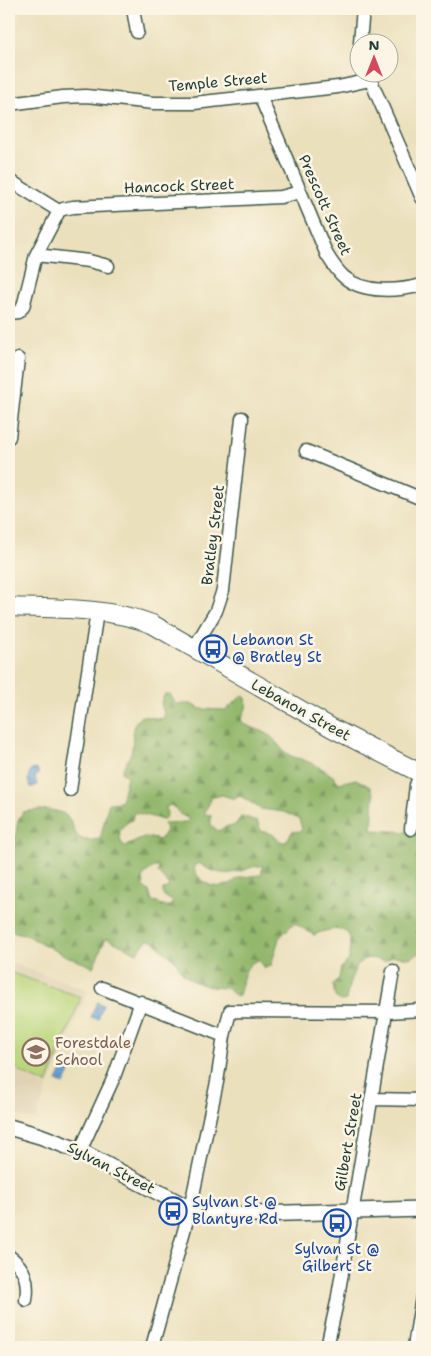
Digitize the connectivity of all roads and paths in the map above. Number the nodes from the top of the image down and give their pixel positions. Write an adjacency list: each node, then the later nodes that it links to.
1 (133, 9): 3 (street)
2 (363, 9): 4 (street)
3 (137, 32)
4 (361, 32)
5 (352, 82): 7 (street, Temple Street)
6 (371, 82): 11 (street)
7 (260, 96): 8 (street, Temple Street); 10 (street, Prescott Street)
8 (9, 104)
9 (9, 180): 12 (street)
10 (300, 192): 12 (street, Hancock Street); 15 (street, Prescott Street)
11 (422, 198)
12 (59, 211): 13 (street)
13 (36, 255): 14 (street); 16 (street)
14 (108, 266)
15 (422, 284)
16 (9, 312)
17 (18, 359): 19 (street)
18 (242, 418): 24 (street, Bratley Street)
19 (9, 437)
20 (306, 451): 21 (street)
21 (422, 499)
22 (9, 607): 23 (main road, Lebanon Street)
23 (97, 612): 24 (main road, Lebanon Street); 26 (street)
24 (194, 648): 25 (main road, Lebanon Street)
25 (421, 773): 27 (street)
26 (70, 790)
27 (411, 829)
28 (393, 971): 32 (street, Gilbert Street)
29 (102, 988): 30 (street)
30 (141, 1002): 33 (street); 37 (street)
31 (422, 1010): 32 (street)
32 (387, 1012): 33 (street); 34 (street, Gilbert Street)
33 (224, 1036): 38 (street)
34 (372, 1099): 35 (street); 40 (street, Gilbert Street)
35 (422, 1100)
36 (9, 1127): 37 (street, Sylvan Street)
37 (80, 1151): 38 (street, Sylvan Street)
38 (190, 1208): 40 (street, Sylvan Street); 44 (street)
39 (422, 1209): 40 (street, Sylvan Street)
40 (353, 1212): 45 (street, Gilbert Street)
41 (9, 1256): 43 (street)
42 (422, 1297): 46 (street)
43 (26, 1300)
44 (152, 1347)
45 (327, 1347)
46 (414, 1347)

